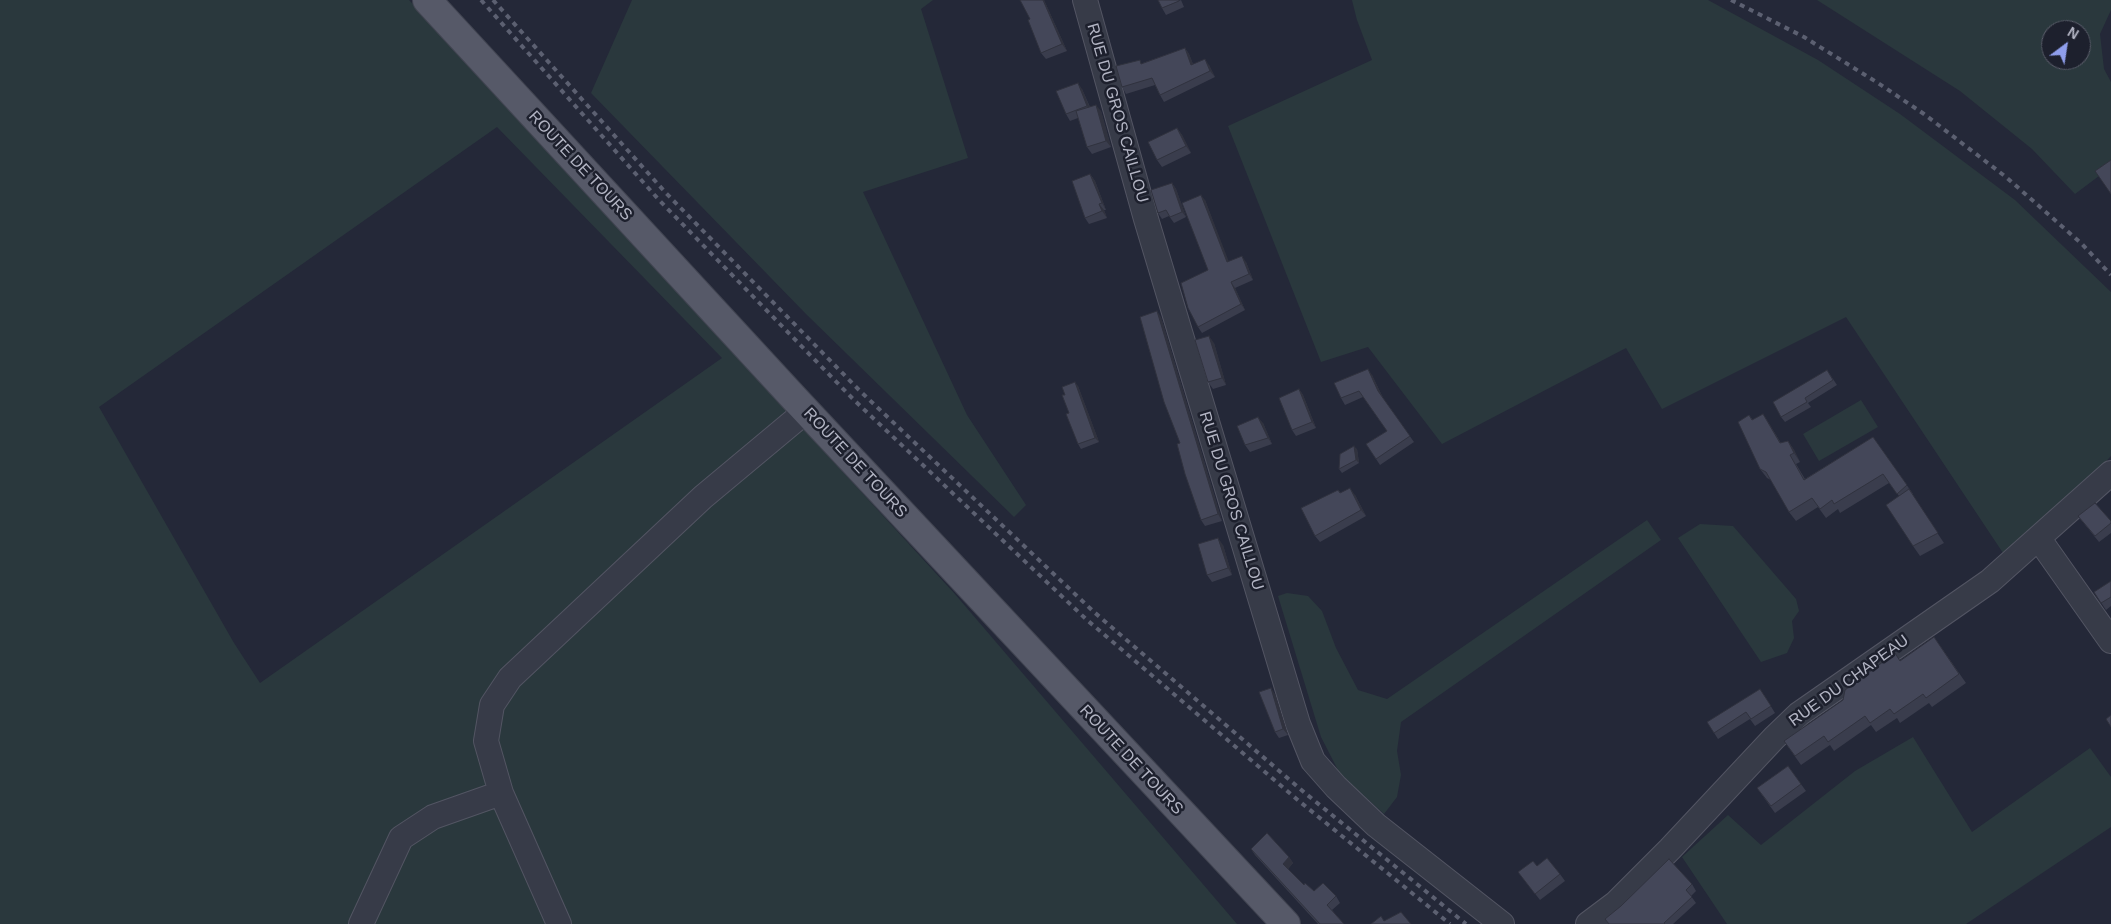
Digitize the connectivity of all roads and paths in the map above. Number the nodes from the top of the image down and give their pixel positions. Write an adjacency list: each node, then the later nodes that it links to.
1 (427, 0): 3 (main road, ROUTE DE TOURS)
2 (1085, 0): 11 (street, RUE DU GROS CAILLOU)
3 (806, 411): 7 (street); 10 (main road, ROUTE DE TOURS)
4 (2111, 473): 5 (street, RUE DU CHAPEAU)
5 (2039, 539): 6 (street); 12 (street, RUE DU CHAPEAU)
6 (2111, 641)
7 (501, 793): 8 (street); 9 (street)
8 (361, 924)
9 (559, 924)
10 (1286, 924)
11 (1502, 924)
12 (1588, 924)

